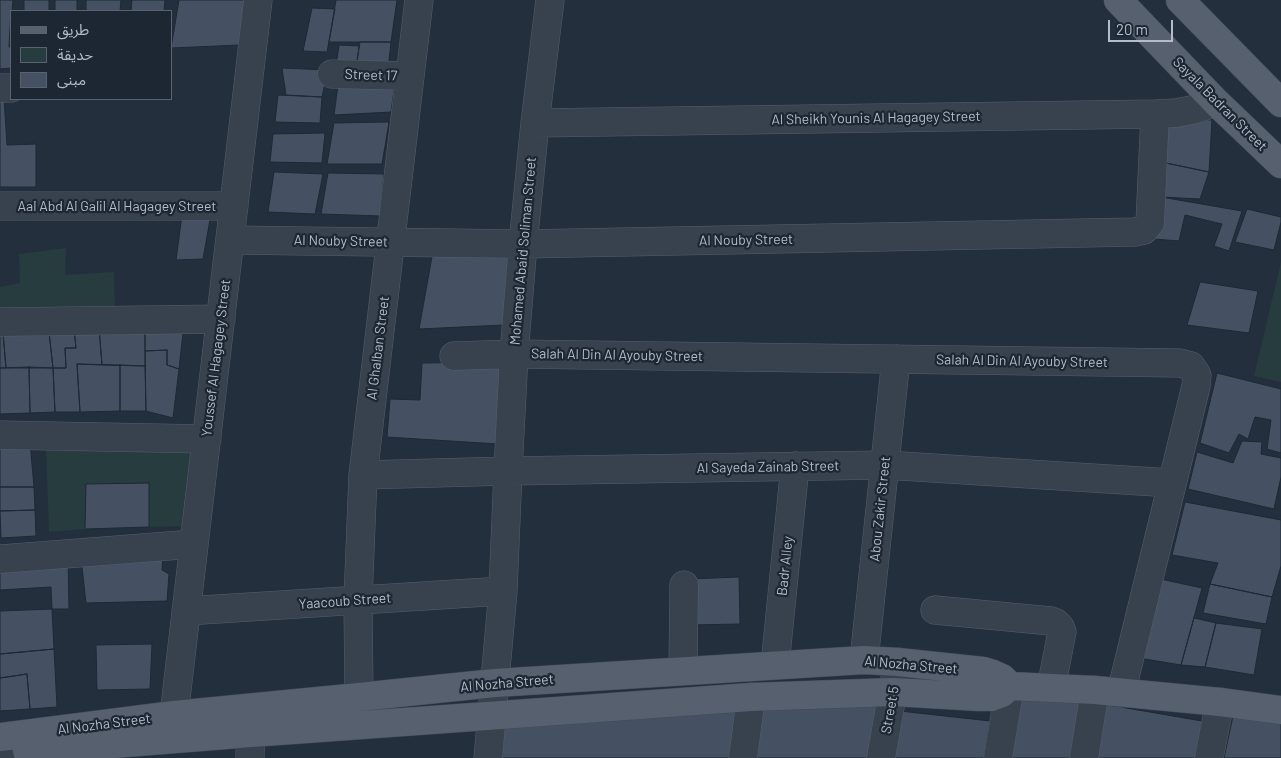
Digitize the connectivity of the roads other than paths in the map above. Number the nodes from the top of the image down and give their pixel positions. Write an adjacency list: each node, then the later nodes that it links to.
1 (258, 0): 14 (street, Youssef Al Hagagey Street)
2 (418, 0): 7 (street, Al Ghalban Street)
3 (550, 0): 11 (street, Mohamed Abaid Soliman Street)
4 (1118, 0): 8 (main road, Sayala Badran Street)
5 (1180, 0): 9 (main road)
6 (332, 74): 7 (street, Street 17)
7 (410, 76): 16 (street, Al Ghalban Street)
8 (1216, 102): 10 (street, Al Sheikh Younis Al Hagagey Street); 12 (main road, Sayala Badran Street)
9 (1281, 103)
10 (1155, 114): 11 (street, Al Sheikh Younis Al Hagagey Street); 17 (street, Al Nouby Street)
11 (535, 123): 17 (street, Mohamed Abaid Soliman Street)
12 (1281, 164)
13 (0, 206): 14 (street, Aal Abd Al Galil Al Hagagey Street)
14 (234, 206): 15 (street, Youssef Al Hagagey Street)
15 (230, 240): 16 (street, Al Nouby Street); 18 (street, Youssef Al Hagagey Street)
16 (390, 242): 17 (street, Al Nouby Street); 28 (street, Al Ghalban Street)
17 (523, 244): 20 (street, Mohamed Abaid Soliman Street)
18 (221, 319): 19 (street); 24 (street, Youssef Al Hagagey Street)
19 (0, 322)
20 (514, 354): 21 (street, Salah Al Din Al Ayouby Street); 22 (street, Salah Al Din Al Ayouby Street); 27 (street, Mohamed Abaid Soliman Street)
21 (454, 356)
22 (896, 359): 25 (street, Abou Zakir Street); 29 (street, Salah Al Din Al Ayouby Street)
23 (0, 435): 24 (street)
24 (207, 438): 30 (street, Youssef Al Hagagey Street)
25 (885, 465): 26 (street, Al Sayeda Zainab Street); 29 (street, Al Sayeda Zainab Street); 37 (street, Abou Zakir Street)
26 (795, 466): 27 (street, Al Sayeda Zainab Street); 39 (street, Badr Alley)
27 (508, 471): 28 (street, Al Sayeda Zainab Street); 33 (street, Mohamed Abaid Soliman Street)
28 (363, 475): 34 (street, Al Ghalban Street)
29 (1172, 483): 45 (street, Salah Al Din Al Ayouby Street)
30 (194, 544): 31 (street); 36 (street, Youssef Al Hagagey Street)
31 (0, 559)
32 (684, 585): 40 (street)
33 (503, 591): 34 (street, Yaacoub Street); 41 (street, Mohamed Abaid Soliman Street)
34 (358, 600): 36 (street, Yaacoub Street); 46 (street, Al Ghalban Street)
35 (935, 610): 43 (street)
36 (186, 611): 50 (street, Youssef Al Hagagey Street)
37 (864, 660): 38 (main road, Al Nozha Street); 39 (main road, Al Nozha Street)
38 (898, 662): 42 (main road, Al Nozha Street); 44 (street, Street 5)
39 (775, 665): 40 (main road, Al Nozha Street)
40 (683, 671): 41 (main road, Al Nozha Street)
41 (494, 683): 46 (main road, Al Nozha Street); 51 (street, Mohamed Abaid Soliman Street)
42 (1010, 686): 43 (main road, Al Nozha Street); 44 (main road, Al Nozha Street); 57 (street)
43 (1051, 688): 45 (main road, Al Nozha Street)
44 (892, 692): 47 (main road, Al Nozha Street); 56 (street, Street 5)
45 (1108, 692): 48 (main road, Al Nozha Street); 58 (street, Salah Al Din Al Ayouby Street)
46 (359, 697): 52 (main road, Al Nozha Street)
47 (751, 697): 51 (main road, Al Nozha Street); 55 (street)
48 (1220, 702): 49 (main road, Al Nozha Street); 59 (street)
49 (1281, 710)
50 (174, 715): 52 (main road, Al Nozha Street); 53 (main road, Al Nozha Street)
51 (491, 716): 52 (main road, Al Nozha Street); 54 (street, Mohamed Abaid Soliman Street)
52 (251, 733): 53 (main road, Al Nozha Street)
53 (7, 748)
54 (488, 758)
55 (743, 758)
56 (881, 758)
57 (998, 758)
58 (1084, 758)
59 (1209, 758)

